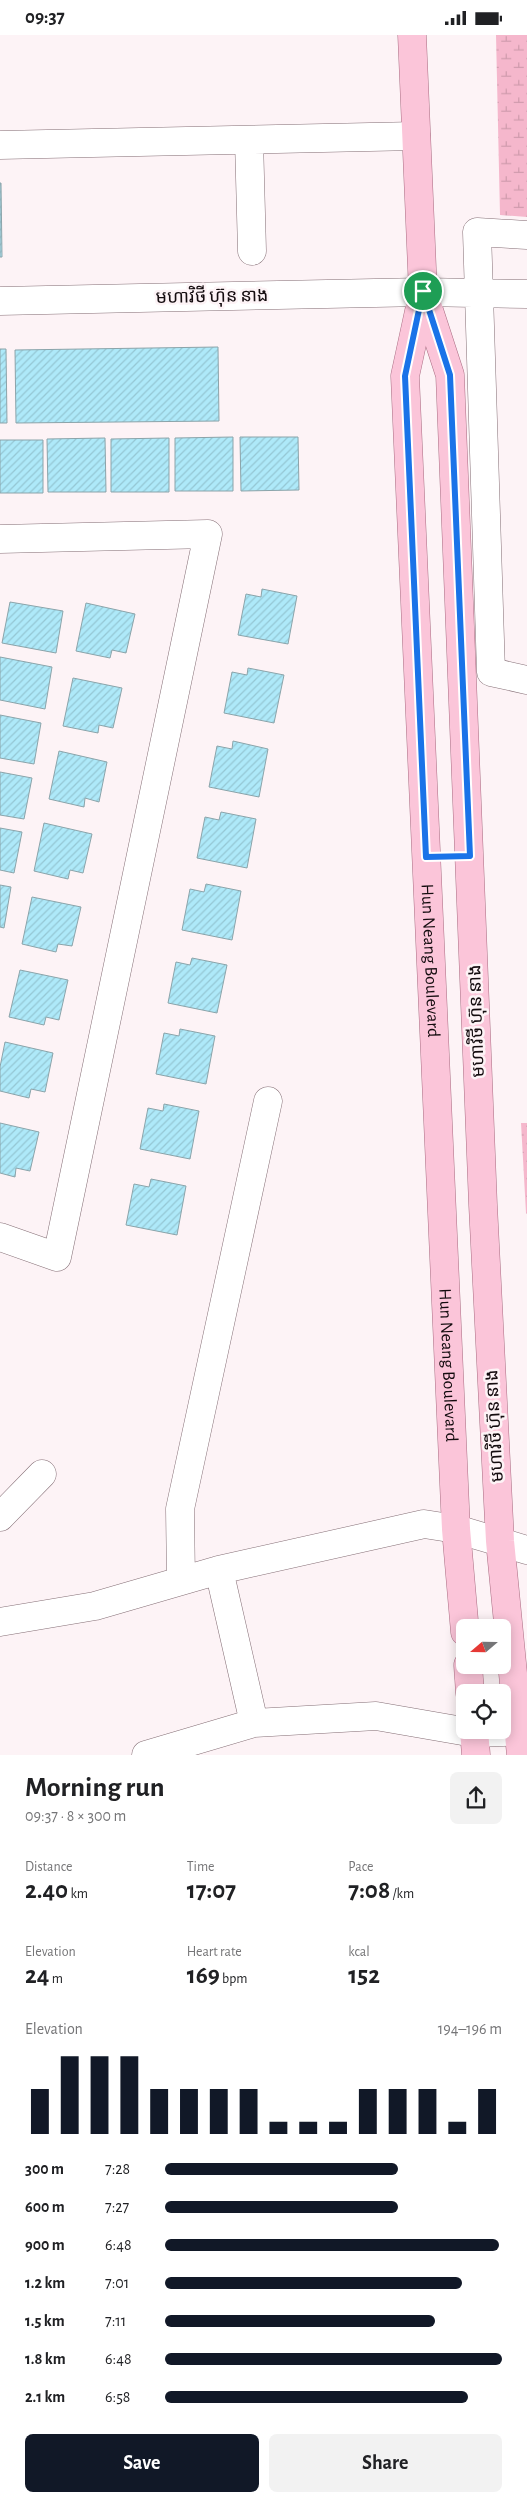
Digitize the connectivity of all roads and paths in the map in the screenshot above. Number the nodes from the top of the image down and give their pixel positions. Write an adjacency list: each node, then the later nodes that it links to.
1 (412, 35): 2 (main road, មហាវិថី ហ៊ុន នាង)
2 (416, 136): 3 (street); 7 (main road, មហាវិថី ហ៊ុន នាង)
3 (250, 140): 4 (street); 6 (street)
4 (0, 145)
5 (527, 235): 8 (street)
6 (252, 251)
7 (423, 291): 8 (street); 10 (street, មហាវិថី ហ៊ុន នាង); 13 (main road, មហាវិថី ហ៊ុន នាង); 14 (main road, Hun Neang Boulevard)
8 (480, 291): 9 (street); 12 (street)
9 (527, 294)
10 (0, 301)
11 (0, 539): 20 (street)
12 (527, 681)
13 (470, 856): 14 (main road); 15 (main road, មហាវិថី ហ៊ុន នាង)
14 (426, 857): 16 (main road, Hun Neang Boulevard)
15 (476, 1002): 16 (main road); 18 (main road, មហាវិថី ហ៊ុន នាង)
16 (433, 1003): 19 (main road, Hun Neang Boulevard)
17 (268, 1101): 27 (street)
18 (483, 1205): 19 (main road); 24 (main road, មហាវិថី ហ៊ុន នាង)
19 (442, 1206): 23 (main road, Hun Neang Boulevard)
20 (0, 1237)
21 (42, 1474): 22 (street)
22 (0, 1517)
23 (456, 1529): 24 (street); 26 (street); 28 (main road, Hun Neang Boulevard)
24 (500, 1541): 25 (street); 32 (main road, មហាវិថី ហ៊ុន នាង)
25 (527, 1550)
26 (219, 1570): 27 (street); 30 (street)
27 (181, 1581): 29 (street)
28 (464, 1619)
29 (0, 1622)
30 (254, 1723): 31 (street); 33 (street)
31 (456, 1735)
32 (522, 1739)
33 (146, 1755)

